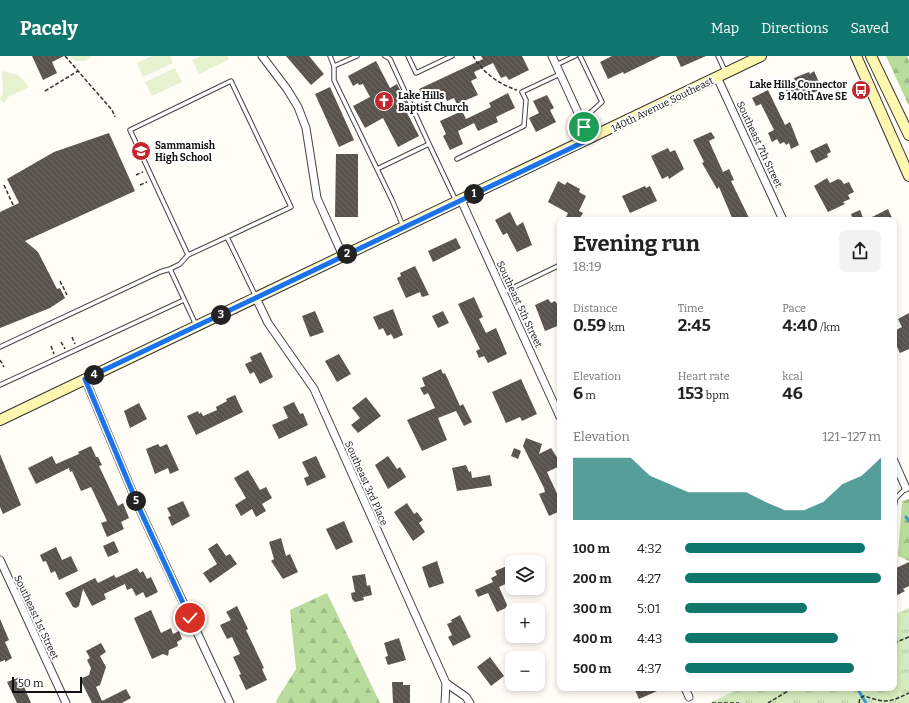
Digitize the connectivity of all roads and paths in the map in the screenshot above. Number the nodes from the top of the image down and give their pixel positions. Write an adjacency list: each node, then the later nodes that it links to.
1 (65, 56): 18 (path)
2 (262, 56): 42 (street)
3 (330, 56): 17 (lane)
4 (357, 56): 17 (lane)
5 (385, 56): 27 (lane)
6 (408, 56): 7 (lane)
7 (452, 56)
8 (474, 56): 22 (path)
9 (552, 56): 16 (street)
10 (575, 56): 16 (lane)
11 (580, 56): 24 (lane)
12 (718, 56): 20 (lane)
13 (761, 56): 20 (street, 140th Avenue Southeast)
14 (856, 56): 32 (street)
15 (871, 56): 25 (street)
16 (556, 65): 19 (street)
17 (334, 66): 29 (lane)
18 (78, 71): 21 (path); 23 (path)
19 (560, 74): 22 (lane); 24 (street)
20 (722, 75): 26 (street, 140th Avenue Southeast); 38 (street, Southeast 7th Street)
21 (45, 90)
22 (522, 92): 28 (lane)
23 (115, 117)
24 (580, 117): 26 (street)
25 (909, 135)
26 (590, 139): 36 (street, 140th Avenue Southeast)
27 (429, 144): 29 (lane); 36 (lane)
28 (457, 159)
29 (377, 169): 39 (lane)
30 (143, 172): 31 (path)
31 (136, 176)
32 (909, 176)
33 (147, 182): 35 (path)
34 (4, 185): 37 (path)
35 (140, 185)
36 (459, 201): 39 (street, 140th Avenue Southeast); 46 (street, Southeast 5th Street)
37 (14, 207)
38 (782, 217)
39 (403, 228): 42 (street, 140th Avenue Southeast)
40 (227, 237): 41 (lane); 41 (lane); 48 (lane)
41 (188, 255): 44 (lane)
42 (343, 256): 48 (street, 140th Avenue Southeast)
43 (557, 266): 46 (lane)
44 (170, 269): 49 (lane); 55 (lane)
45 (60, 281): 47 (path)
46 (504, 292): 62 (street, Southeast 5th Street)
47 (67, 295)
48 (256, 298): 50 (street, 140th Avenue Southeast); 70 (street, Southeast 3rd Place)
49 (184, 300): 50 (lane); 61 (lane)
50 (196, 326): 60 (street, 140th Avenue Southeast)
51 (72, 337): 53 (path)
52 (61, 342): 56 (path)
53 (76, 344)
54 (51, 346): 57 (path)
55 (0, 347)
56 (65, 349)
57 (54, 354)
58 (0, 360): 59 (path)
59 (4, 367)
60 (85, 379): 63 (street, 140th Avenue Southeast); 76 (street)
61 (0, 385)
62 (557, 410)
63 (0, 420)
64 (897, 468): 65 (street)
65 (906, 488): 66 (lane)
66 (897, 497)
67 (0, 560): 75 (street, Southeast 1st Street)
68 (909, 637): 69 (path)
69 (897, 642)
70 (446, 683): 77 (street, Southeast 3rd Place); 78 (street)
71 (686, 691): 74 (street)
72 (788, 691): 81 (path)
73 (909, 693): 82 (path)
74 (689, 697)
75 (66, 703)
76 (230, 703)
77 (445, 703)
78 (470, 703)
79 (712, 703): 80 (path)
80 (739, 703)
81 (768, 703)
82 (859, 703)

